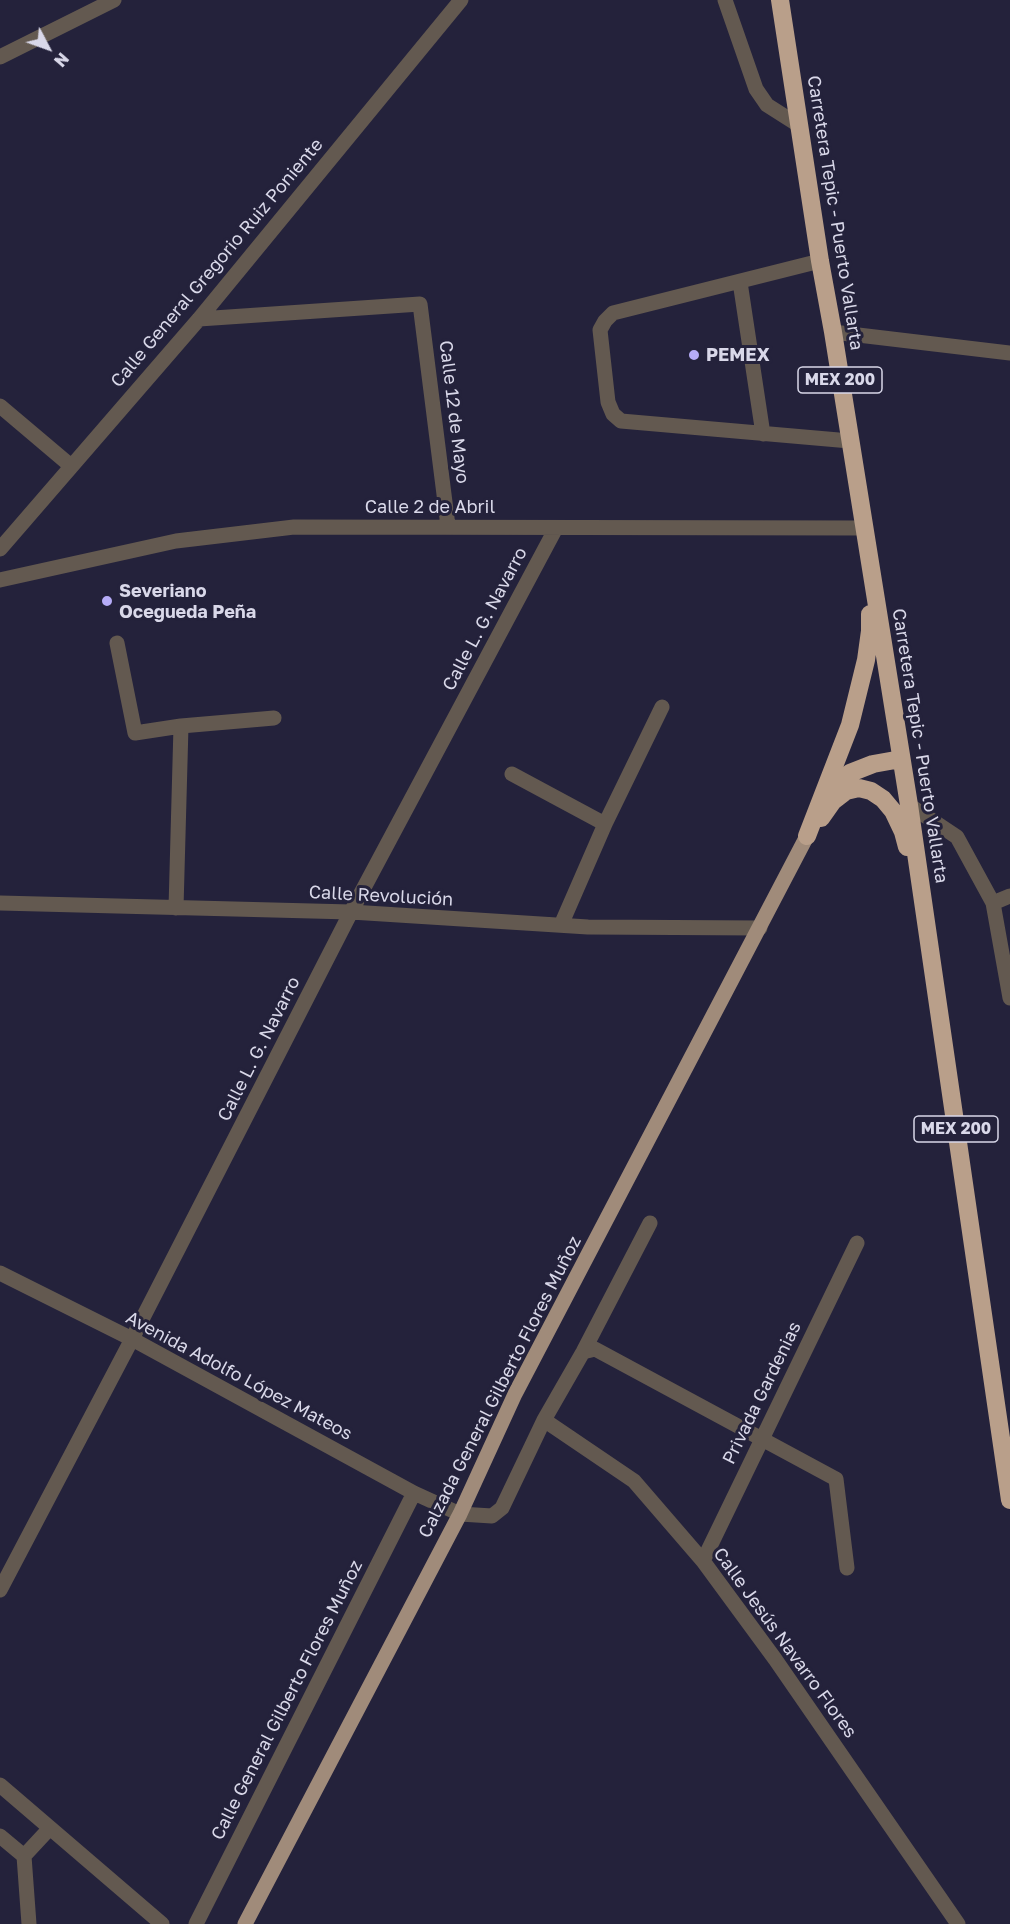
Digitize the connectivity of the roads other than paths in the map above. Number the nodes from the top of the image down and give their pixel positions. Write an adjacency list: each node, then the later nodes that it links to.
1 (114, 0): 5 (street)
2 (461, 0): 9 (street, Calle General Gregorio Ruiz Poniente)
3 (725, 0): 6 (street)
4 (780, 0): 6 (highway, Carretera Tepic - Puerto Vallarta / MEX 200)
5 (0, 57)
6 (800, 126): 7 (highway, Carretera Tepic - Puerto Vallarta / MEX 200)
7 (820, 261): 8 (street); 10 (highway, Carretera Tepic - Puerto Vallarta / MEX 200)
8 (740, 282): 13 (street); 13 (street)
9 (199, 319): 15 (street, Calle General Gregorio Ruiz Poniente); 16 (street, Calle 12 de Mayo)
10 (833, 332): 11 (street); 14 (highway, Carretera Tepic - Puerto Vallarta / MEX 200)
11 (1010, 353)
12 (0, 406): 15 (street)
13 (764, 434): 14 (street)
14 (850, 441): 18 (highway, Carretera Tepic - Puerto Vallarta / MEX 200)
15 (71, 466): 19 (street, Calle General Gregorio Ruiz Poniente)
16 (448, 526): 17 (street, Calle 2 de Abril); 21 (street, Calle 2 de Abril)
17 (556, 528): 18 (street, Calle 2 de Abril); 36 (street, Calle L. G. Navarro)
18 (864, 528): 20 (highway, Carretera Tepic - Puerto Vallarta / MEX 200)
19 (0, 549)
20 (869, 558): 26 (highway, Carretera Tepic - Puerto Vallarta / MEX 200); 30 (highway)
21 (0, 580)
22 (117, 643): 25 (street)
23 (662, 707): 29 (street)
24 (274, 718): 25 (street)
25 (181, 726): 35 (street)
26 (901, 759): 28 (highway, Carretera Tepic - Puerto Vallarta / MEX 200); 30 (highway)
27 (513, 774): 29 (street)
28 (909, 805): 32 (highway, Carretera Tepic - Puerto Vallarta / MEX 200); 34 (street)
29 (605, 824): 37 (street)
30 (807, 836): 32 (highway); 38 (main road, Calzada General Gilberto Flores Muñoz)
31 (1010, 896): 34 (street)
32 (923, 898): 48 (highway, Carretera Tepic - Puerto Vallarta / MEX 200)
33 (0, 903): 35 (street, Calle Revolución)
34 (993, 903): 39 (street)
35 (176, 908): 36 (street, Calle Revolución)
36 (351, 912): 37 (street, Calle Revolución); 43 (street, Calle L. G. Navarro)
37 (561, 925): 38 (street, Calle Revolución)
38 (760, 928): 49 (main road, Calzada General Gilberto Flores Muñoz)
39 (1010, 998)
40 (650, 1223): 44 (street)
41 (857, 1243): 46 (street, Privada Gardenias)
42 (0, 1273): 43 (street, Avenida Adolfo López Mateos)
43 (132, 1339): 47 (street, Avenida Adolfo López Mateos); 52 (street, Calle L. G. Navarro)
44 (583, 1352): 45 (street); 46 (street)
45 (544, 1420): 49 (street); 50 (street, Calle Jesús Navarro Flores)
46 (762, 1438): 50 (street, Privada Gardenias); 51 (street)
47 (414, 1493): 49 (street, Avenida Adolfo López Mateos); 59 (street, Calle General Gilberto Flores Muñoz)
48 (1010, 1500)
49 (460, 1514): 60 (main road, Calzada General Gilberto Flores Muñoz)
50 (703, 1561): 61 (street, Calle Jesús Navarro Flores)
51 (847, 1568)
52 (0, 1590)
53 (0, 1785): 54 (street)
54 (50, 1828): 56 (street); 58 (street)
55 (0, 1836): 56 (street)
56 (24, 1856): 57 (street)
57 (29, 1924)
58 (162, 1924)
59 (196, 1924)
60 (245, 1924)
61 (958, 1924)

